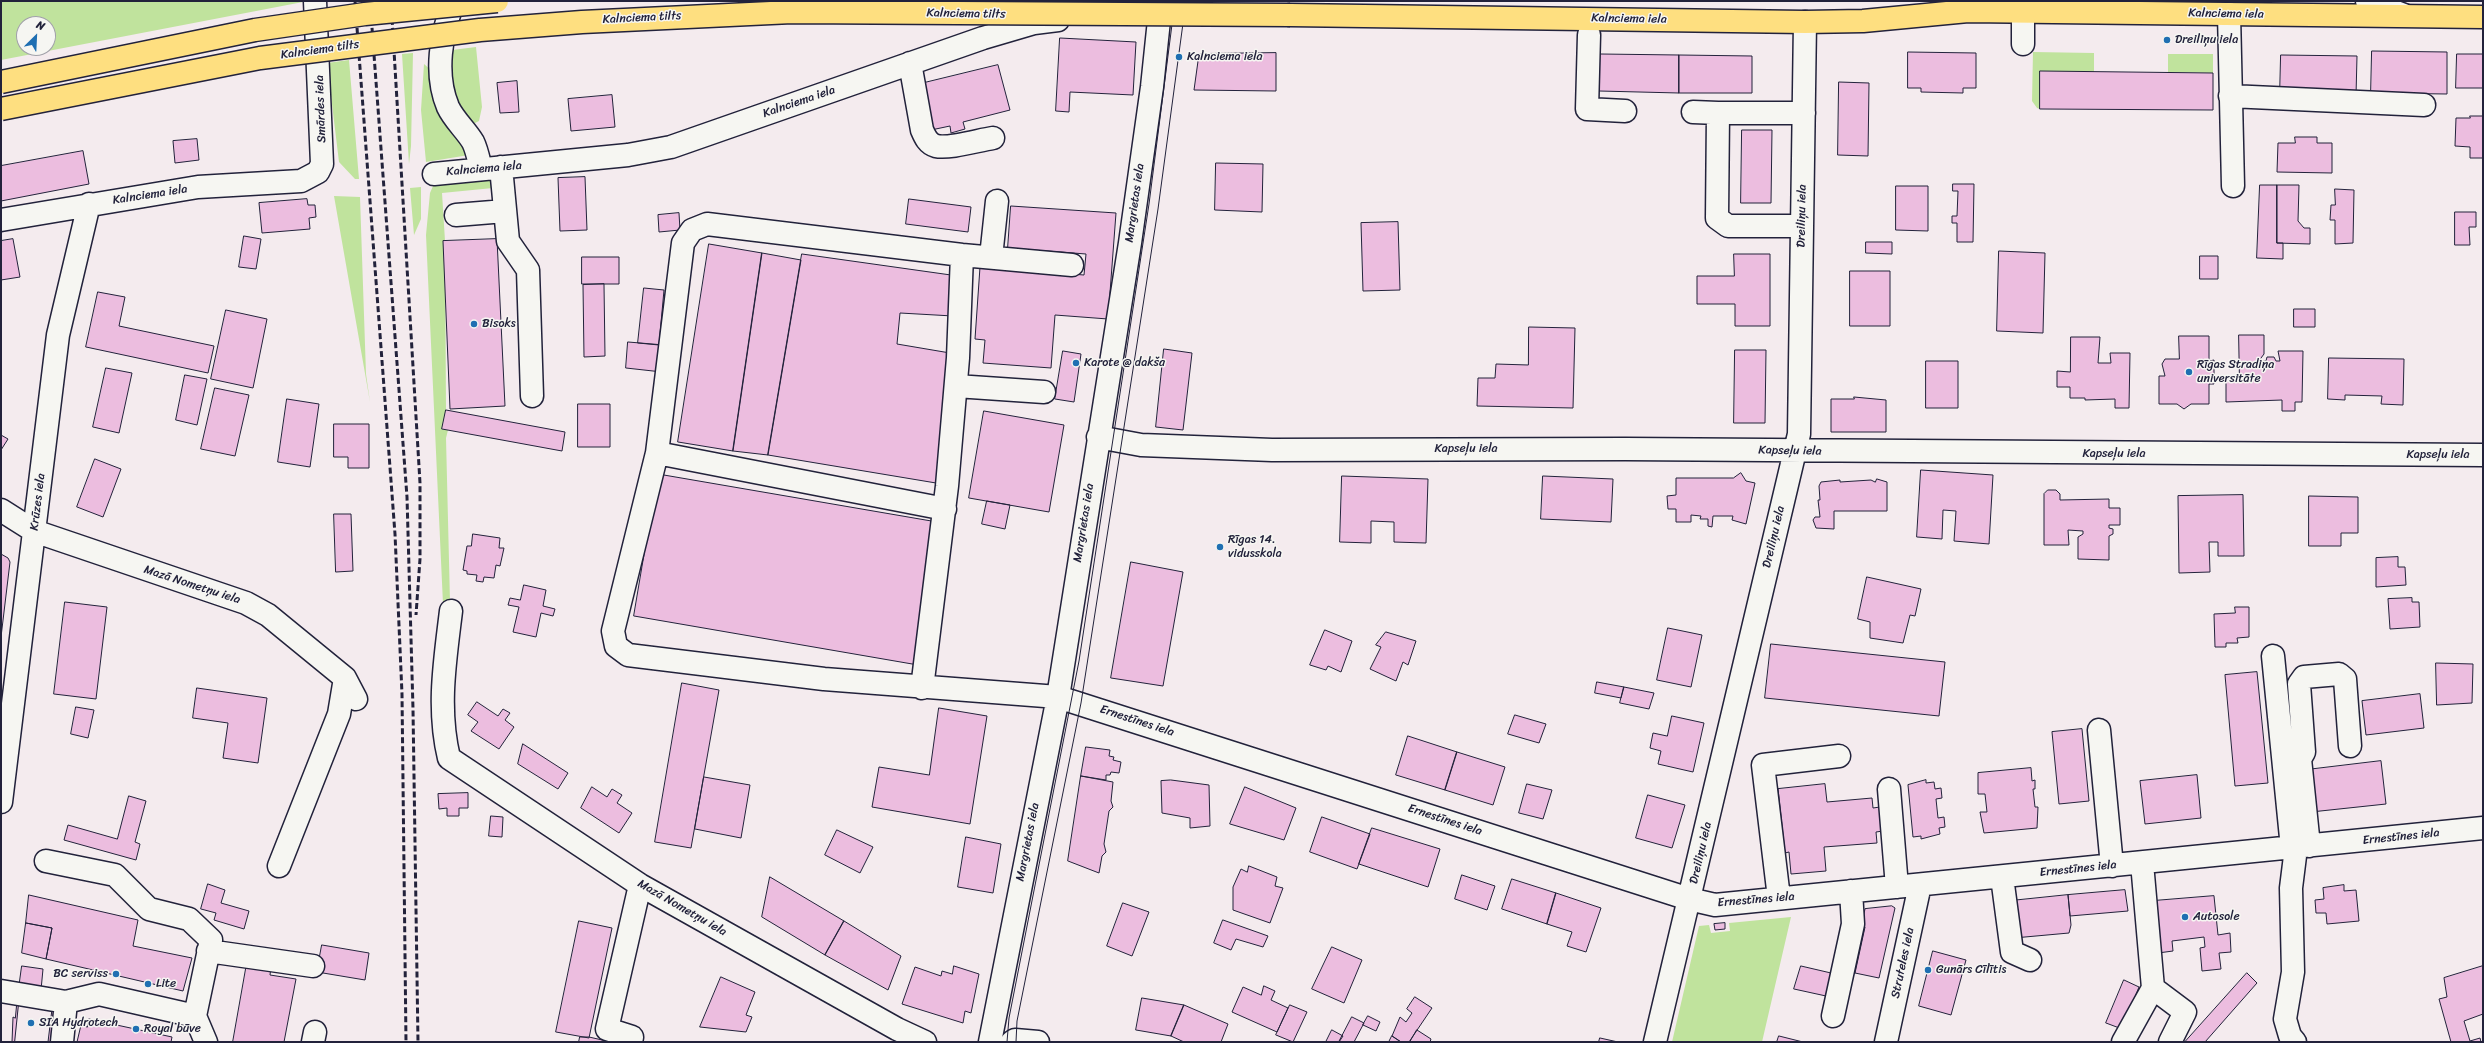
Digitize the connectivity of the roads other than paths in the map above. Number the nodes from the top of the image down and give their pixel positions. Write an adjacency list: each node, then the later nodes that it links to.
1 (315, 1): 34 (street, Smārdes iela)
2 (454, 1): 18 (street)
3 (497, 1): 23 (main road, bridge)
4 (985, 1): 19 (street)
5 (1909, 1): 10 (main road, Kalnciema iela)
6 (2367, 1): 15 (street)
7 (2296, 8): 13 (main road, Kalnciema iela); 15 (main road, Kalnciema iela)
8 (1077, 10): 9 (street, Kalnciema iela); 19 (street, Kalnciema iela)
9 (1160, 10): 48 (street, Margrietas iela)
10 (1968, 11): 11 (main road, Kalnciema iela); 17 (main road, Kalnciema iela)
11 (2023, 12): 13 (main road, Kalnciema iela); 21 (street)
12 (569, 14): 18 (street)
13 (2229, 14): 24 (street)
14 (1290, 15): 17 (main road, Kalnciema iela); 26 (main road, Kalnciema tilts, bridge)
15 (2409, 16): 16 (main road, Kalnciema iela)
16 (2483, 17)
17 (1806, 22): 30 (street, Dreiliņu iela)
18 (445, 24): 32 (street)
19 (1002, 32): 22 (street, Kalnciema iela)
20 (1589, 35): 27 (street)
21 (2023, 44)
22 (910, 63): 31 (street); 32 (street, Kalnciema iela)
23 (1, 82)
24 (2230, 96): 25 (street); 35 (street)
25 (2424, 104)
26 (1, 109)
27 (1625, 111)
28 (1693, 112): 29 (street)
29 (1718, 113): 30 (street); 41 (street)
30 (1804, 114): 41 (street, Dreiliņu iela)
31 (993, 138)
32 (491, 168): 33 (street, Kalnciema iela); 38 (street)
33 (434, 174)
34 (301, 181): 37 (street, Kalnciema iela)
35 (2233, 186)
36 (997, 201): 43 (street)
37 (89, 204): 40 (street, Kalnciema iela); 54 (street, Krūzes iela)
38 (505, 211): 39 (street); 47 (street)
39 (456, 215)
40 (1, 220)
41 (1802, 226): 49 (street, Dreiliņu iela)
42 (962, 255): 43 (street, Ernestīnes iela); 45 (street); 50 (street, Ernestīnes iela)
43 (990, 257): 44 (street, Ernestīnes iela)
44 (1072, 265)
45 (956, 386): 46 (street); 52 (street)
46 (1044, 392)
47 (532, 396)
48 (1098, 437): 49 (street, Kapseļu iela); 59 (street, Margrietas iela)
49 (1795, 451): 51 (street, Kapseļu iela); 78 (street, Dreiliņu iela)
50 (657, 453): 52 (street); 58 (street, Ernestīnes iela)
51 (2483, 455)
52 (945, 509): 58 (street)
53 (1, 510): 54 (street, Mazā Nometņu iela)
54 (34, 531): 57 (street, Mazā Nometņu iela); 65 (street, Krūzes iela)
55 (451, 611): 73 (street, Mazā Nometņu iela)
56 (2273, 656): 67 (street)
57 (345, 678): 60 (street, Mazā Nometņu iela); 70 (street)
58 (922, 688): 59 (street, Ernestīnes iela)
59 (1058, 697): 78 (street, Ernestīnes iela); 91 (street, Margrietas iela)
60 (356, 699)
61 (2099, 730): 71 (street)
62 (2350, 746): 67 (street)
63 (1839, 756): 77 (street)
64 (1889, 789): 75 (street)
65 (1, 802)
66 (2483, 828): 67 (street, Ernestīnes iela)
67 (2299, 847): 69 (street, Ernestīnes iela); 98 (street)
68 (46, 861): 79 (street)
69 (2142, 863): 71 (street, Ernestīnes iela); 82 (street)
70 (279, 866)
71 (2112, 866): 72 (street, Ernestīnes iela)
72 (2002, 877): 74 (street, Ernestīnes iela); 80 (street)
73 (640, 885): 87 (street); 90 (street, Mazā Nometņu iela)
74 (1920, 885): 75 (street, Ernestīnes iela); 95 (street, Struteles iela)
75 (1897, 887): 76 (street, Ernestīnes iela)
76 (1851, 891): 77 (street, Ernestīnes iela); 86 (street)
77 (1779, 898): 78 (street, Ernestīnes iela)
78 (1689, 899): 94 (street, Dreiliņu iela)
79 (208, 951): 81 (street); 85 (street)
80 (2030, 960)
81 (313, 966)
82 (2153, 988): 96 (street); 97 (street)
83 (1, 991): 84 (street)
84 (66, 1002): 85 (street); 88 (street)
85 (195, 1016): 89 (street)
86 (1834, 1016)
87 (637, 1040)
88 (62, 1042)
89 (206, 1042)
90 (925, 1042)
91 (990, 1042)
92 (1012, 1042): 93 (street)
93 (1038, 1042)
94 (1655, 1042)
95 (1886, 1042)
96 (2123, 1042)
97 (2170, 1042)
98 (2295, 1042)

